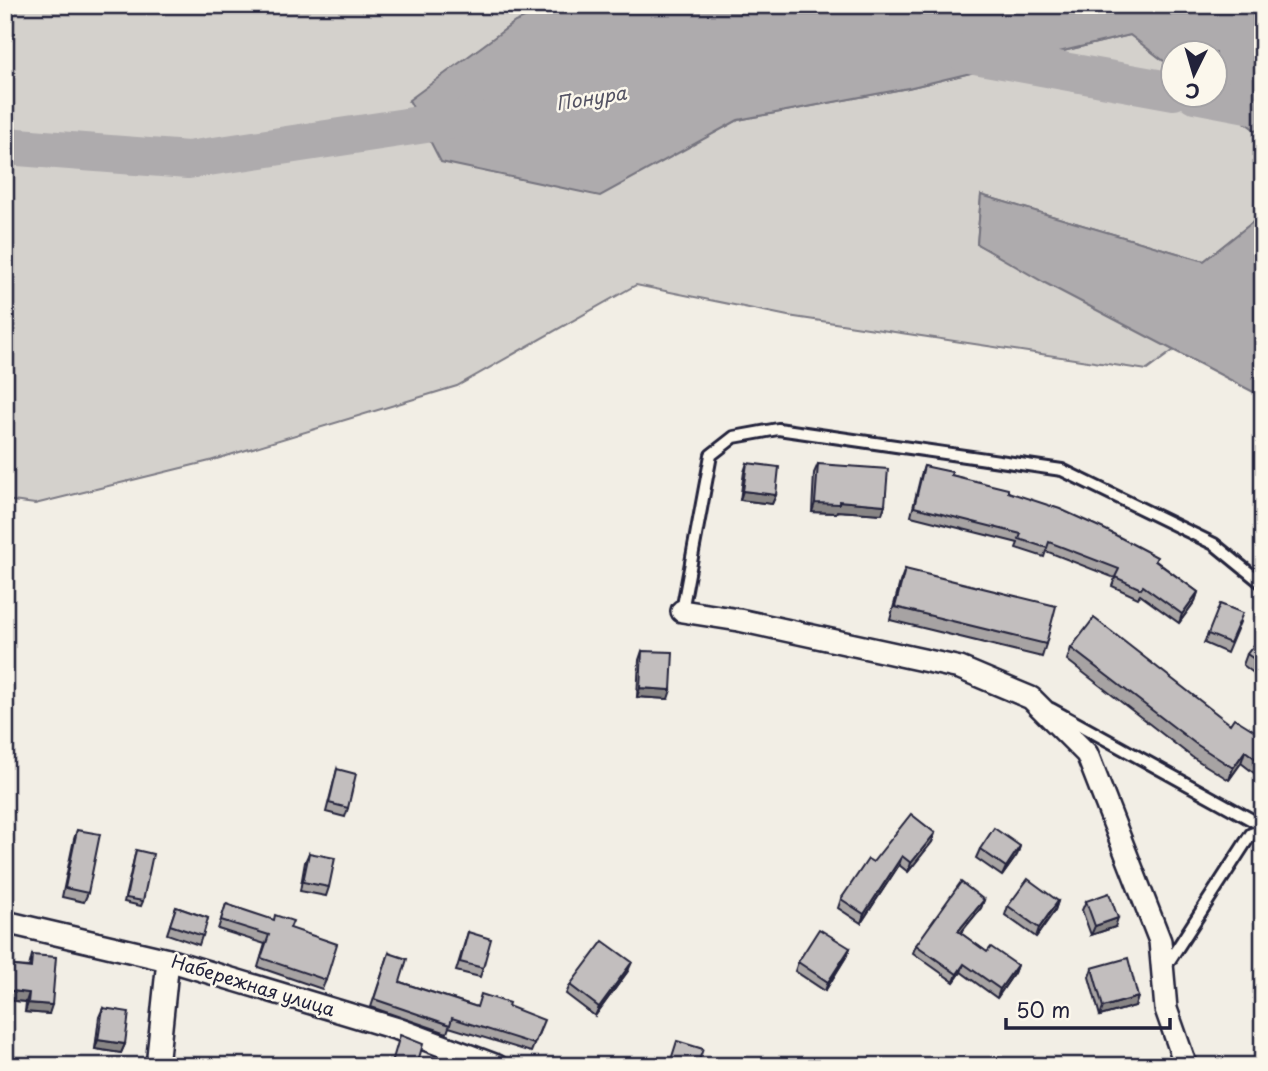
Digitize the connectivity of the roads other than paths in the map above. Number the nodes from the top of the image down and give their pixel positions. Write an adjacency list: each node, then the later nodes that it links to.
1 (1263, 584): 2 (lane)
2 (682, 611): 3 (street)
3 (1031, 698): 4 (lane); 7 (street)
4 (1263, 828): 7 (lane)
5 (5, 922): 6 (street, Набережная улица)
6 (168, 960): 8 (street); 9 (street, Набережная улица)
7 (1163, 972): 10 (street)
8 (157, 1066)
9 (497, 1066)
10 (1186, 1066)

